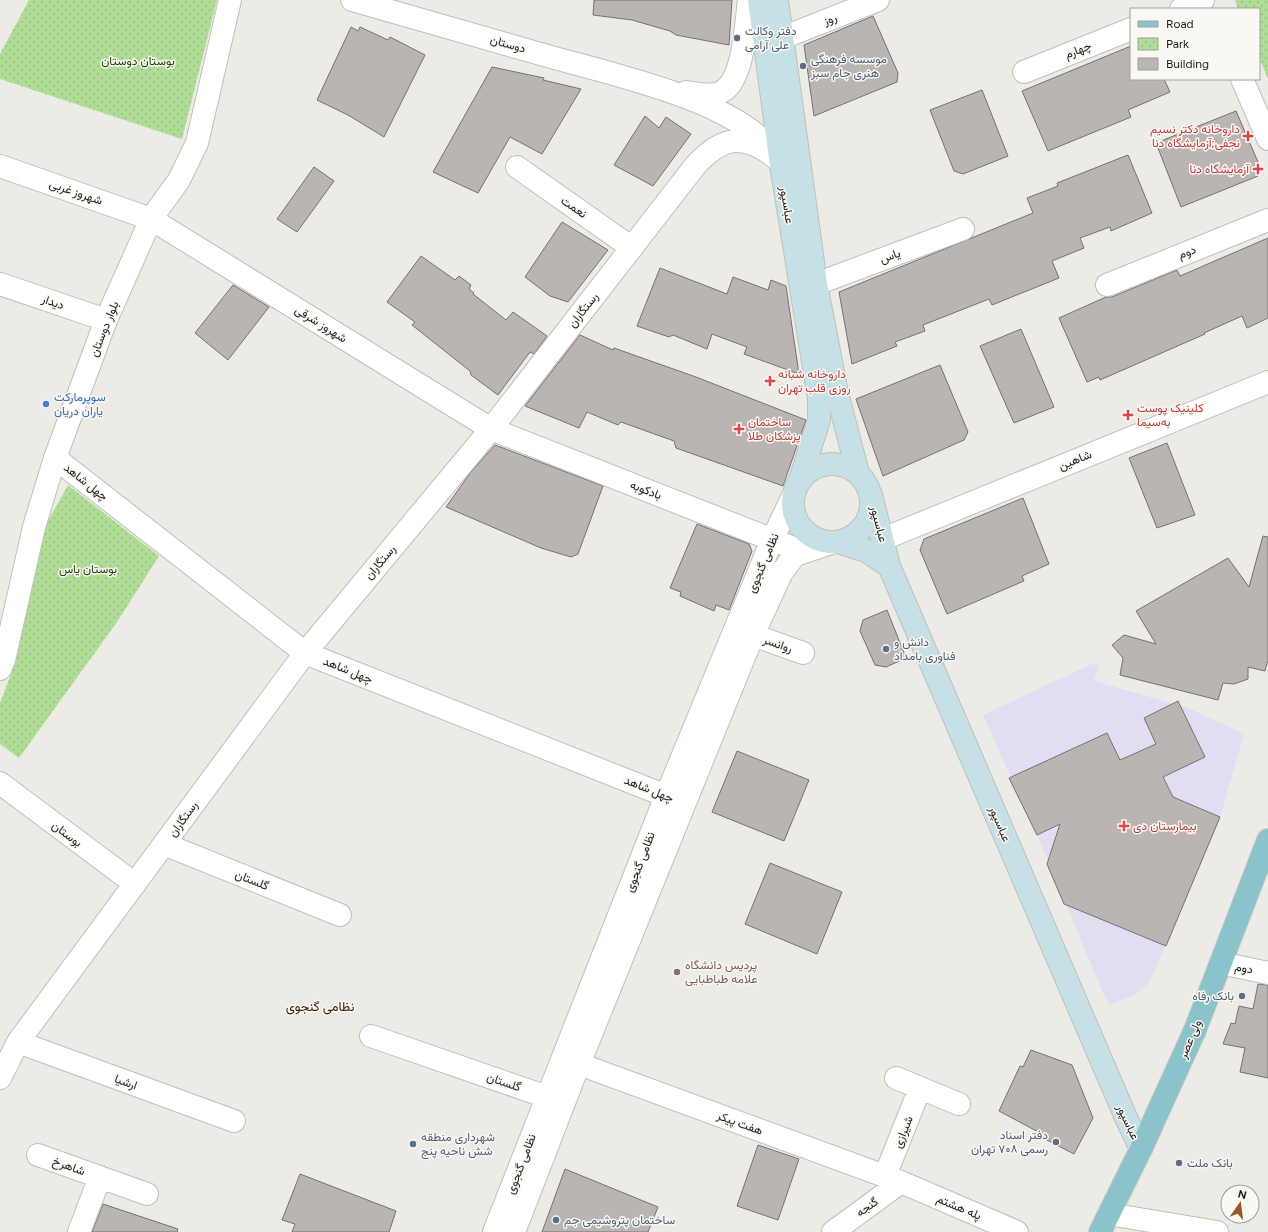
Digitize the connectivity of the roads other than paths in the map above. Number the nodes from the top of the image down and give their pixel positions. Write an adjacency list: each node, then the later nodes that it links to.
1 (230, 0): 18 (street, بلوار دوستان)
2 (352, 0): 13 (street, دوستان)
3 (749, 0): 13 (street, دوستان)
4 (759, 0): 15 (main road, عباسپور)
5 (777, 0): 10 (main road, عباسپور)
6 (878, 0): 10 (street, روز)
7 (1203, 0): 8 (street)
8 (1183, 8)
9 (1130, 29): 11 (street, چهارم)
10 (782, 38): 23 (main road, عباسپور)
11 (1024, 72)
12 (1242, 80): 14 (street)
13 (663, 89): 15 (street, دوستان)
14 (1268, 139)
15 (779, 162): 21 (street, رستگاران); 30 (main road, عباسپور)
16 (0, 166): 18 (street, شهروز غربی)
17 (517, 167): 21 (street, نعمت)
18 (151, 219): 25 (street, بلوار دوستان); 27 (street, شهروز شرقی)
19 (1268, 220): 24 (street, دوم)
20 (963, 229): 23 (street, یاس)
21 (632, 248): 27 (street, رستگاران)
22 (0, 284): 25 (street, دیدار)
23 (816, 284): 29 (main road, عباسپور)
24 (1107, 285)
25 (106, 320): 28 (street, بلوار دوستان)
26 (1268, 382): 32 (street, شاهین)
27 (491, 429): 33 (street, بادکوبه); 38 (street, رستگاران)
28 (55, 458): 38 (street, چهل شاهد); 40 (street, بلوار دوستان)
29 (858, 473): 30 (main road); 31 (main road)
30 (797, 488): 33 (street, نظامی گنجوی); 34 (main road)
31 (871, 495): 32 (main road, عباسپور); 34 (main road)
32 (883, 539): 36 (main road, عباسپور)
33 (772, 540): 35 (street, بادکوبه); 42 (street, نظامی گنجوی)
34 (834, 542): 35 (street, نظامی گنجوی); 36 (main road)
35 (801, 552): 37 (street, نظامی گنجوی)
36 (889, 566): 58 (main road, عباسپور)
37 (752, 635): 39 (street, روانسر); 42 (street, نظامی گنجوی)
38 (305, 653): 42 (street, چهل شاهد); 44 (street, رستگاران)
39 (803, 653)
40 (0, 669)
41 (0, 783): 45 (street, بوستان)
42 (676, 799): 51 (street, نظامی گنجوی)
43 (1268, 840): 47 (main road, ولی عصر)
44 (164, 844): 45 (street, رستگاران); 46 (street, گلستان)
45 (135, 884): 50 (street, رستگاران)
46 (340, 915)
47 (1221, 963): 48 (street, دوم); 58 (main road, ولی عصر)
48 (1268, 973)
49 (371, 1036): 55 (street, گلستان)
50 (18, 1042): 52 (street, رستگاران); 57 (street, ارشیا)
51 (570, 1062): 55 (street, نظامی گنجوی); 61 (street, هفت پیکر)
52 (0, 1078)
53 (896, 1078): 54 (street)
54 (920, 1088): 56 (street); 61 (street, شیرازی)
55 (556, 1100): 65 (street, نظامی گنجوی); 66 (street, نظامی گنجوی)
56 (959, 1104)
57 (234, 1121)
58 (1141, 1149): 63 (main road, ولی عصر)
59 (38, 1155): 60 (street, شاهرخ)
60 (100, 1177): 62 (street, شاهرخ); 64 (street, شاهرخ)
61 (893, 1179): 67 (street, گنجه); 68 (street, پله هشتم)
62 (147, 1194)
63 (1104, 1223): 69 (street)
64 (79, 1232)
65 (494, 1232)
66 (514, 1232)
67 (833, 1232)
68 (1017, 1232)
69 (1217, 1232)

